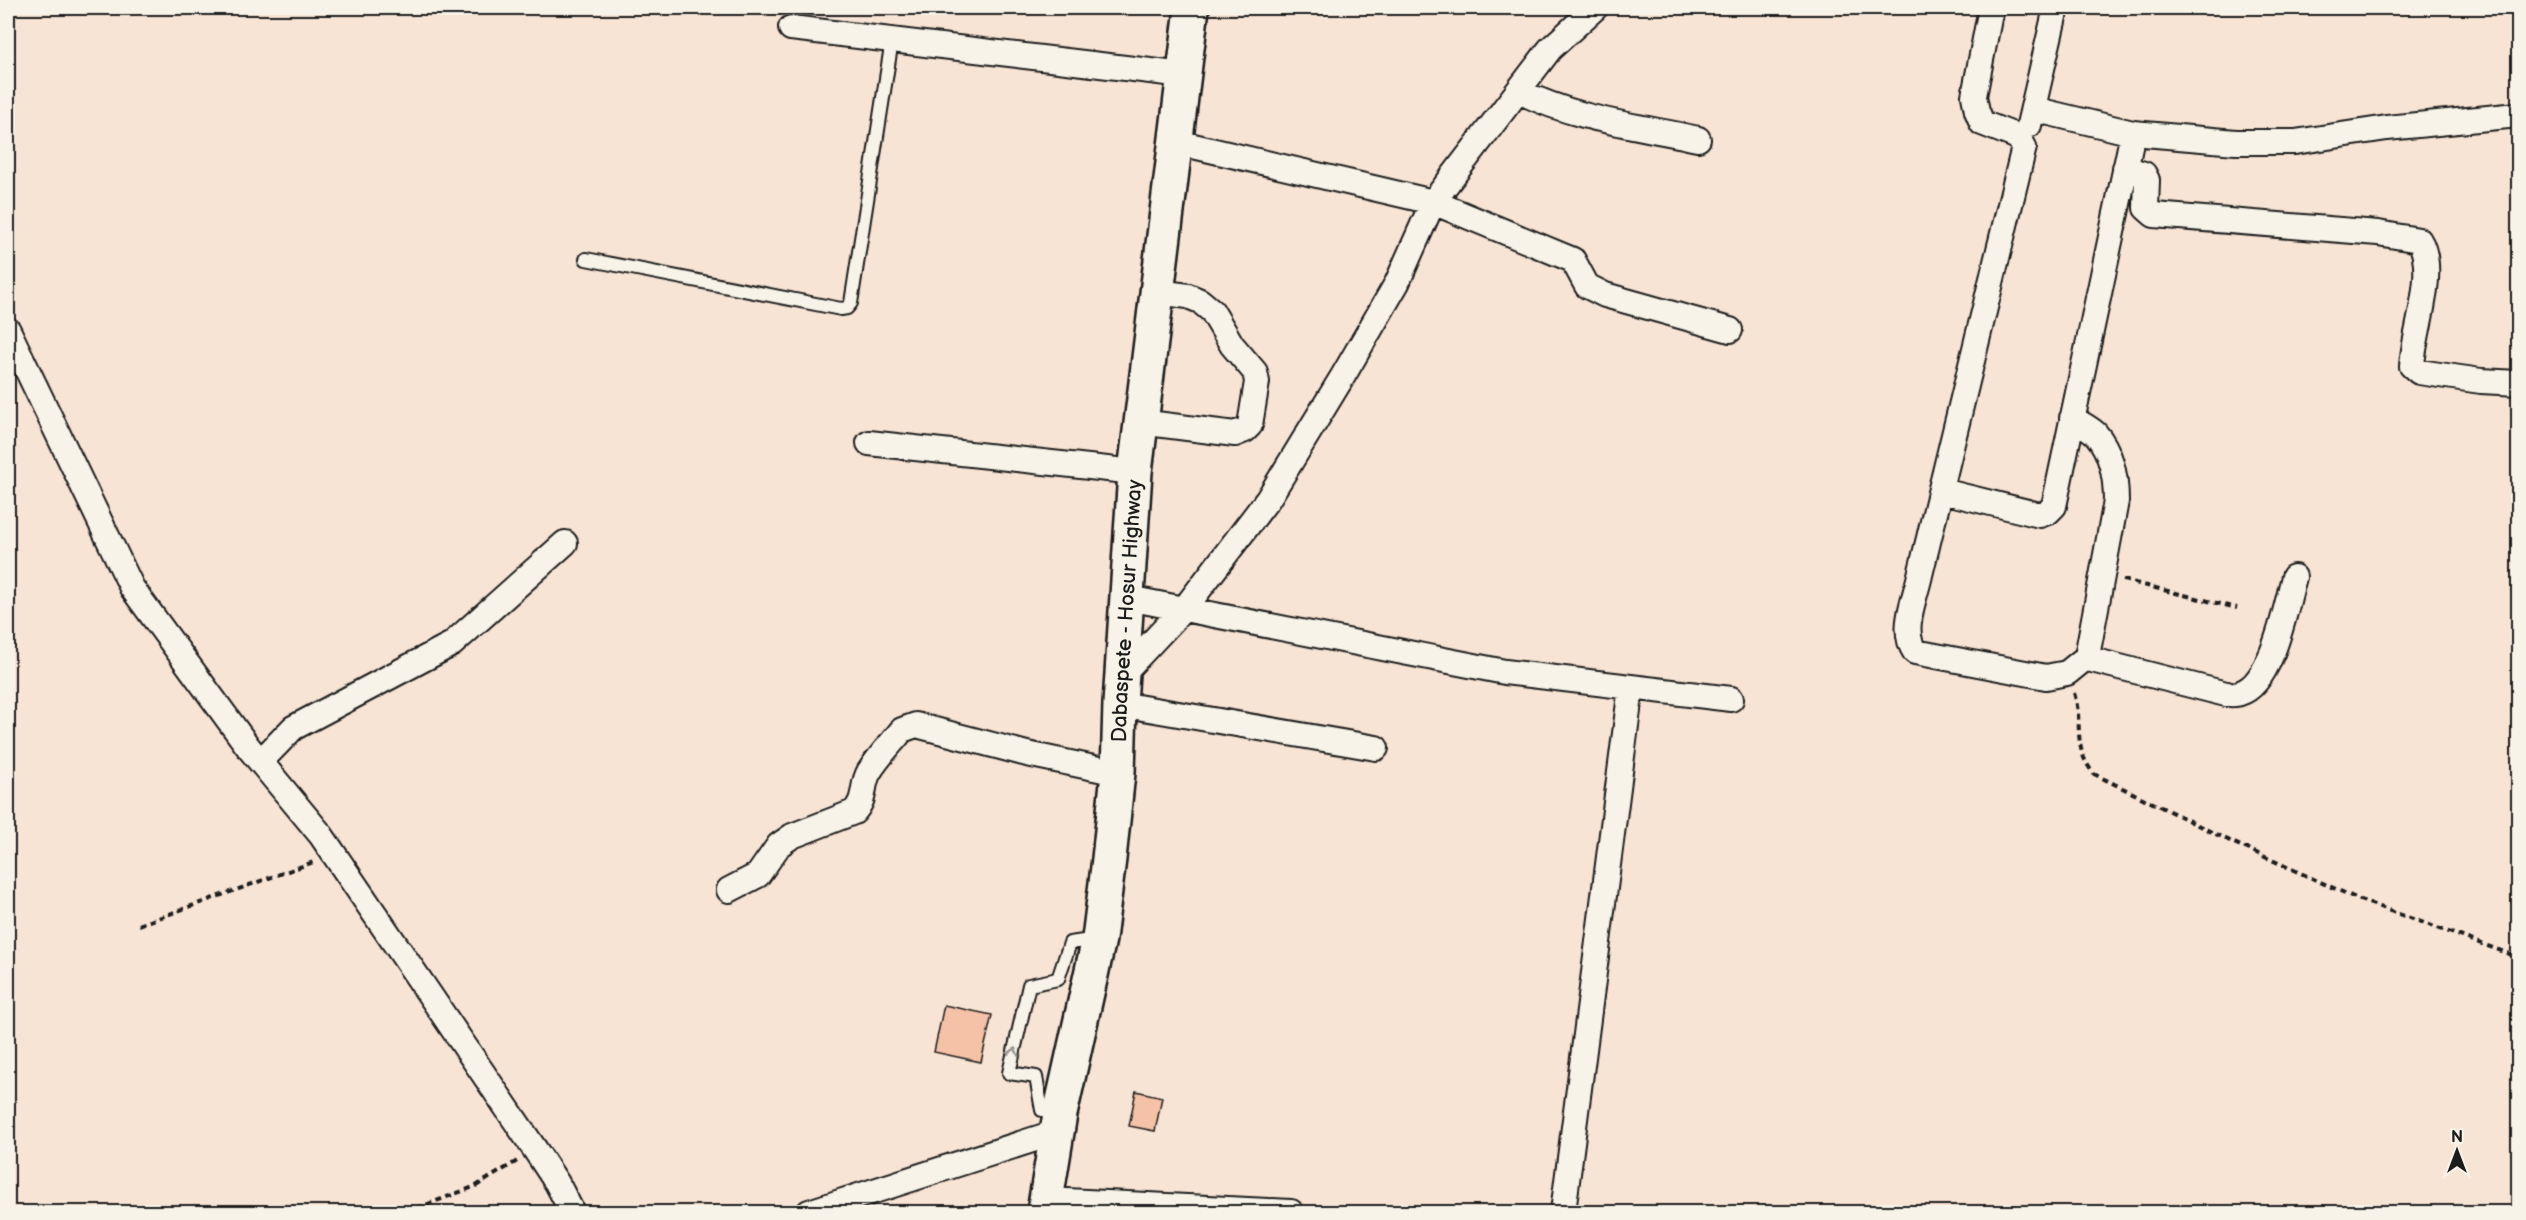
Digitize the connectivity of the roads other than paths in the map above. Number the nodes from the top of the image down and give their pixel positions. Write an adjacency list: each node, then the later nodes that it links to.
1 (1191, 8): 7 (highway, Dabaspete - Hosur Highway)
2 (1594, 8): 8 (street)
3 (1991, 8): 14 (street)
4 (2056, 8): 9 (street)
5 (791, 28): 6 (street)
6 (892, 40): 7 (street); 17 (lane)
7 (1184, 75): 13 (highway, Dabaspete - Hosur Highway)
8 (1520, 91): 12 (street); 16 (street)
9 (2033, 109): 11 (street); 14 (street)
10 (2518, 115): 11 (street)
11 (2133, 133): 15 (street)
12 (1698, 139)
13 (1176, 142): 16 (street); 18 (highway, Dabaspete - Hosur Highway)
14 (2024, 147): 26 (street)
15 (2125, 168): 21 (street); 22 (street)
16 (1433, 202): 20 (street); 31 (street)
17 (586, 259)
18 (1158, 292): 23 (highway, Dabaspete - Hosur Highway); 23 (street)
19 (8, 330): 36 (street)
20 (1730, 330)
21 (2518, 383)
22 (2072, 418): 26 (street); 30 (street)
23 (1140, 422): 25 (highway, Dabaspete - Hosur Highway)
24 (869, 443): 25 (street)
25 (1135, 472): 29 (highway, Dabaspete - Hosur Highway)
26 (1942, 491): 30 (street)
27 (565, 543): 36 (street)
28 (2294, 577): 30 (street)
29 (1128, 598): 31 (highway, Dabaspete - Hosur Highway); 32 (street)
30 (2088, 656)
31 (1124, 672): 34 (highway, Dabaspete - Hosur Highway)
32 (1631, 687): 33 (street); 45 (street)
33 (1731, 699)
34 (1120, 704): 35 (street); 37 (highway, Dabaspete - Hosur Highway)
35 (1376, 748)
36 (261, 761): 42 (street)
37 (1118, 773): 38 (street); 39 (highway, Dabaspete - Hosur Highway)
38 (729, 890)
39 (1099, 939): 40 (highway, Dabaspete - Hosur Highway); 40 (lane, one-way to 39)
40 (1059, 1123): 41 (highway, Dabaspete - Hosur Highway); 43 (street)
41 (1045, 1206): 44 (street)
42 (572, 1212)
43 (809, 1212)
44 (1291, 1212)
45 (1567, 1212)

